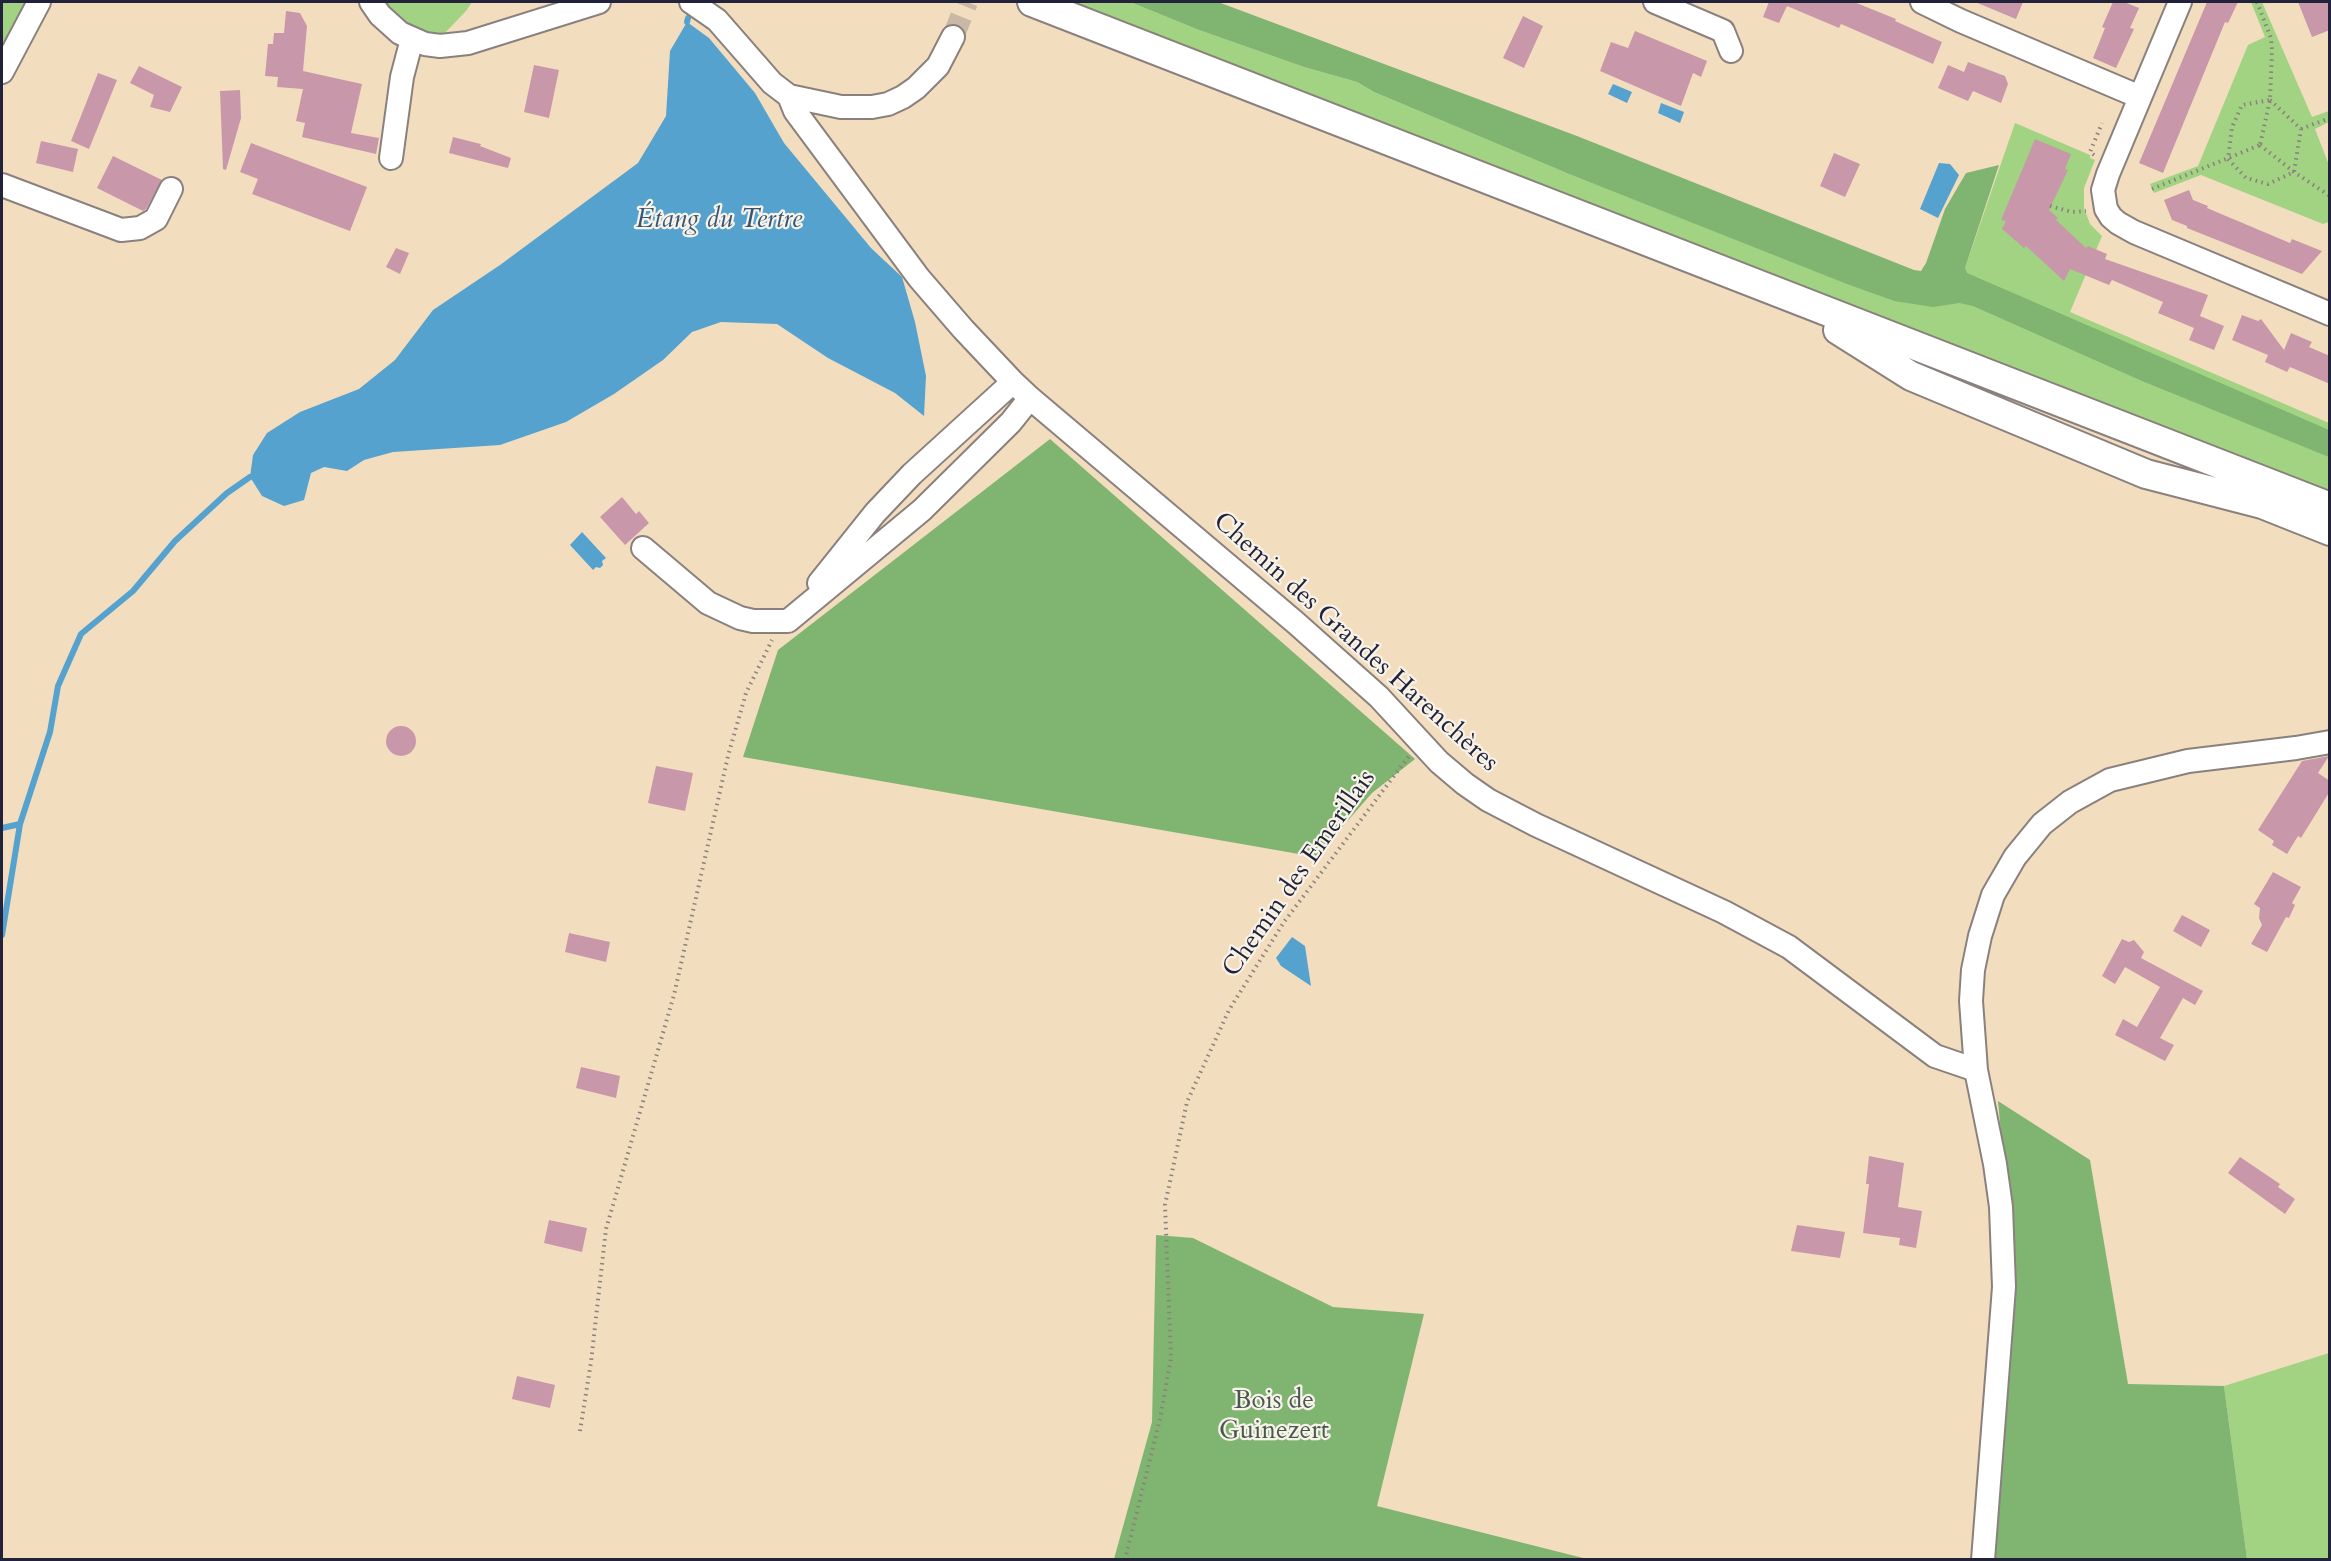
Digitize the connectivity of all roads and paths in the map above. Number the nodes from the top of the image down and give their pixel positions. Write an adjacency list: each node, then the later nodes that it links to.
1 (39, 2): 13 (street)
2 (371, 2): 11 (street)
3 (599, 2): 11 (street)
4 (691, 2): 14 (street)
5 (1032, 2): 31 (main road)
6 (1655, 2): 12 (street)
7 (2180, 2): 15 (street)
8 (2257, 2): 16 (path)
9 (1930, 3): 15 (street)
10 (953, 37): 14 (street)
11 (412, 39): 22 (street)
12 (1731, 51)
13 (2, 72)
14 (789, 96): 33 (street, Chemin des Grandes Harenchères)
15 (2140, 97): 32 (street)
16 (2270, 100): 19 (path); 20 (path); 23 (path)
17 (2330, 118): 19 (path)
18 (2102, 123): 21 (path)
19 (2301, 129): 24 (path)
20 (2260, 145): 23 (path); 24 (path)
21 (2097, 157)
22 (391, 158)
23 (2228, 159): 24 (path); 27 (path)
24 (2294, 172): 28 (path)
25 (2, 185): 26 (street)
26 (171, 189)
27 (2152, 189)
28 (2330, 196)
29 (2050, 206): 30 (path)
30 (2092, 210)
31 (1783, 295): 35 (main road); 36 (main road)
32 (2330, 314)
33 (1013, 382): 34 (street, Chemin des Grandes Harenchères); 38 (street)
34 (1030, 398): 38 (street); 39 (street, Chemin des Grandes Harenchères)
35 (2330, 507)
36 (2330, 531)
37 (643, 548): 38 (street)
38 (788, 621): 42 (path)
39 (1421, 740): 41 (street, Chemin des Grandes Harenchères); 43 (path, Chemin des Emerillais)
40 (2330, 742): 41 (street)
41 (1976, 1070): 44 (street)
42 (580, 1431)
43 (1125, 1560)
44 (1983, 1560)

